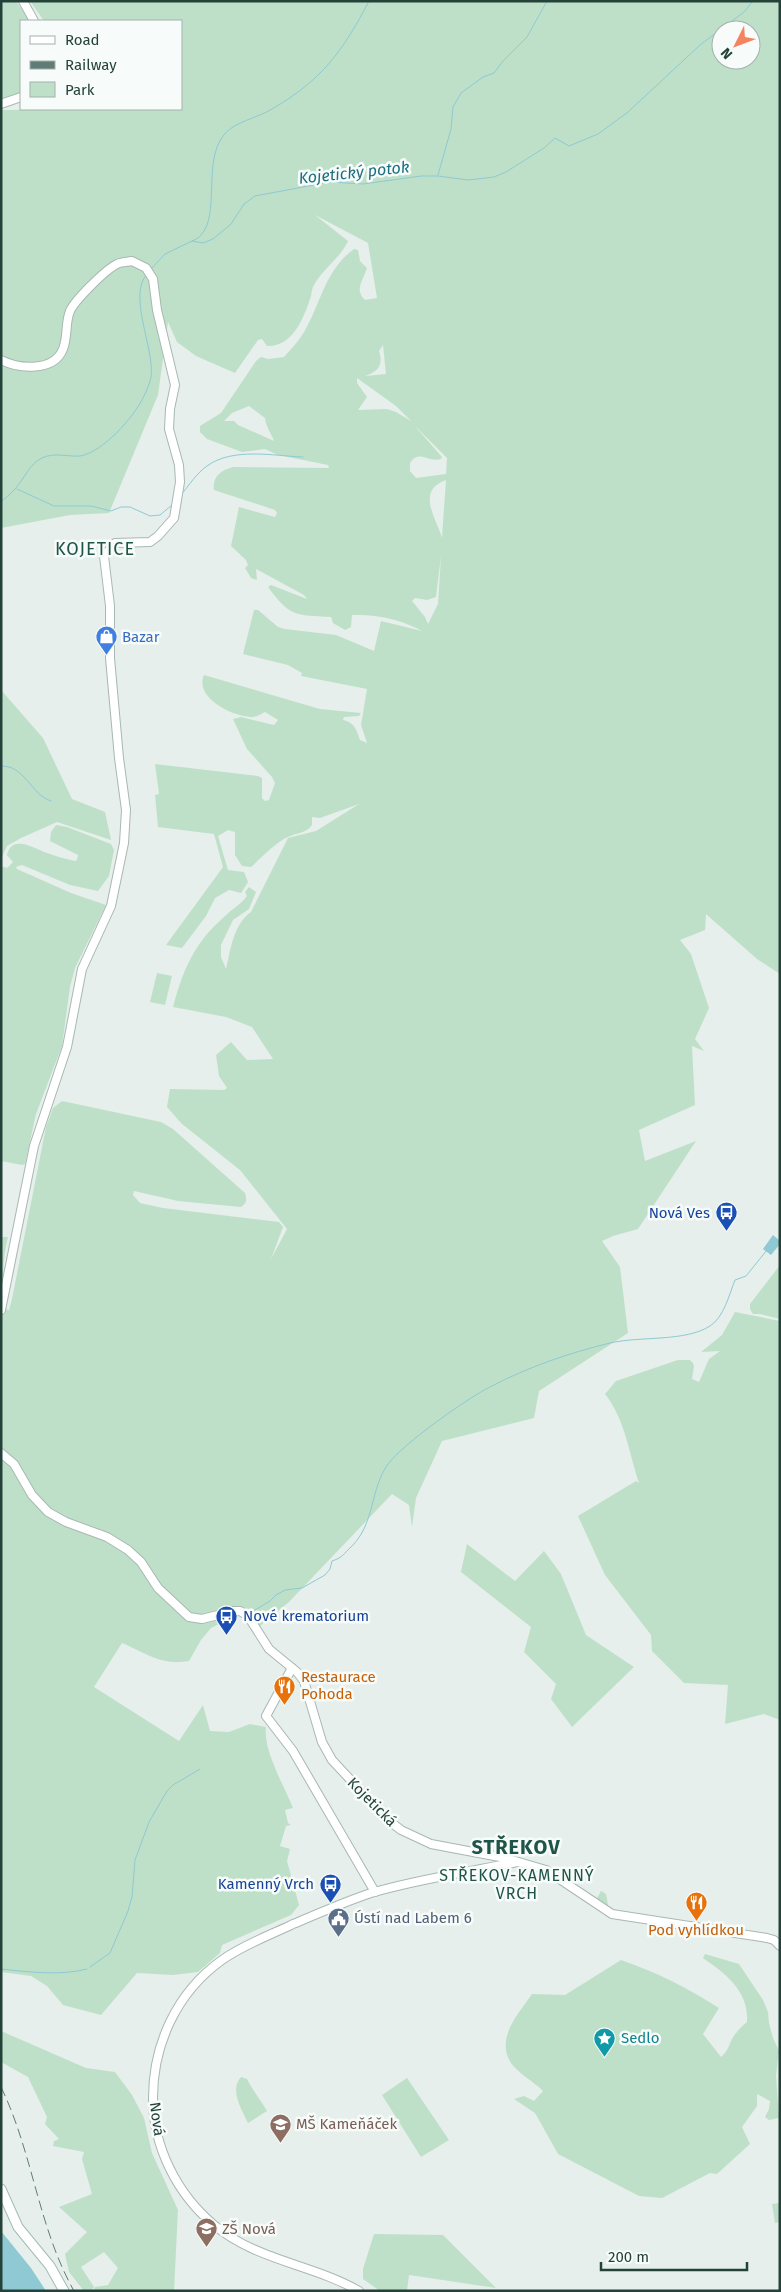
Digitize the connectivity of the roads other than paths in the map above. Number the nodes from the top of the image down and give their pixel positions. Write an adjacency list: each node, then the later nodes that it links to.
1 (23, 1): 2 (street)
2 (33, 20)
3 (20, 97): 4 (street)
4 (1, 104)
5 (1, 360): 6 (street)
6 (1, 1310)
7 (1, 1453): 8 (street, Kojetická)
8 (292, 1668): 9 (street, Kojetická); 10 (street)
9 (519, 1862): 10 (street, Nová); 11 (street, Kojetická)
10 (375, 1892): 14 (street, Nová)
11 (780, 1946)
12 (1, 2189): 13 (main road)
13 (64, 2291)
14 (359, 2291)

